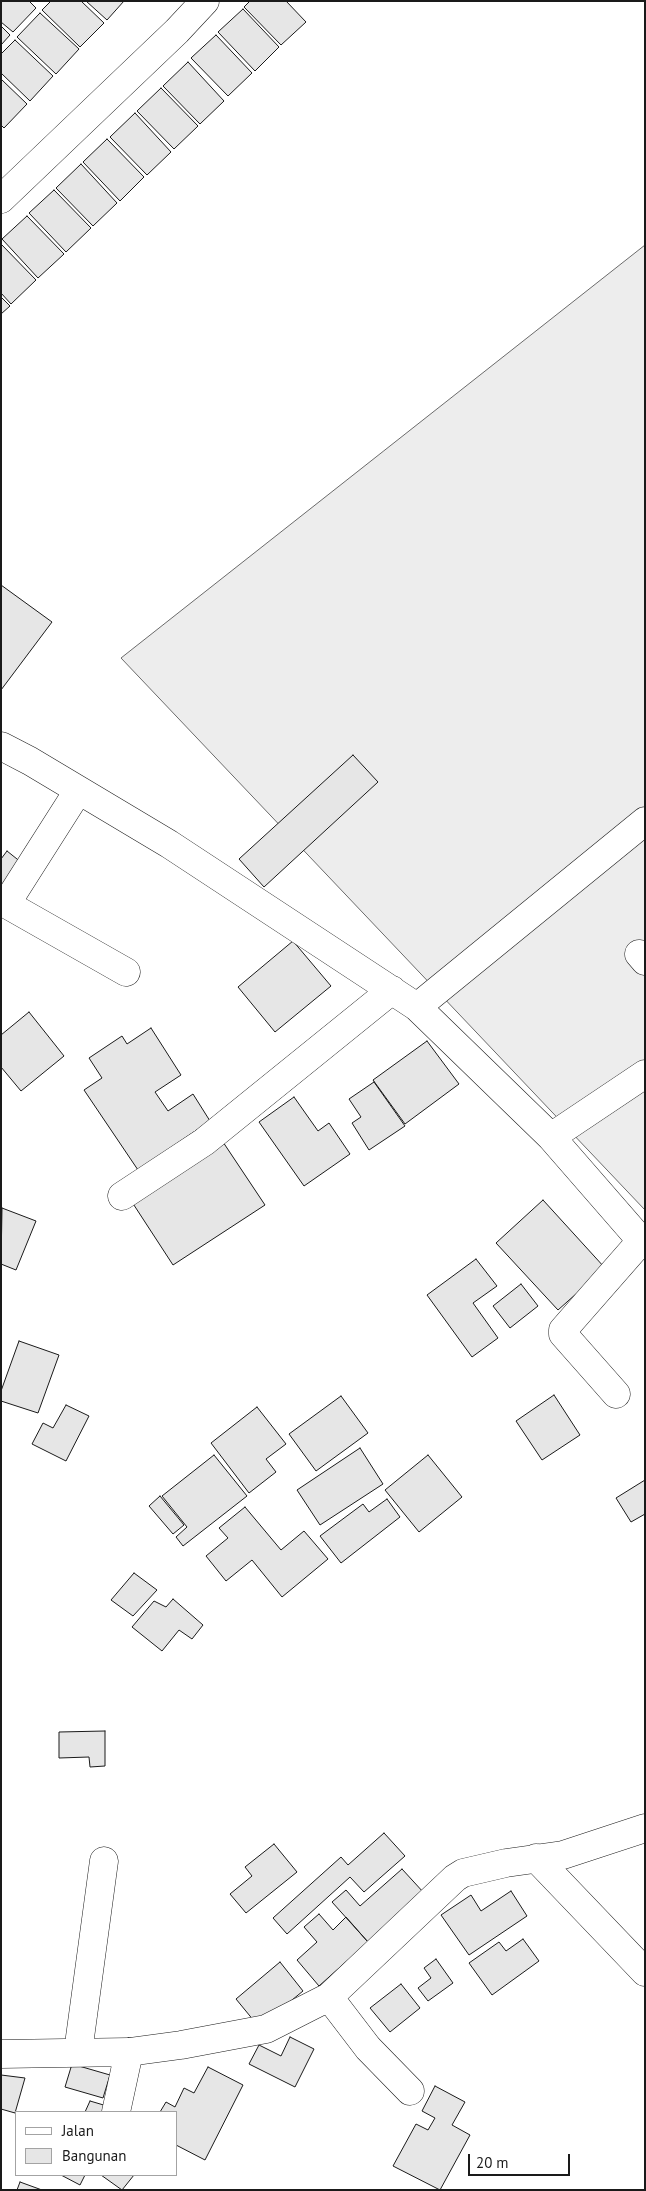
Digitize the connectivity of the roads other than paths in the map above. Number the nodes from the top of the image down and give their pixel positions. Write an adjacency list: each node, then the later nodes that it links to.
1 (205, 1): 2 (street)
2 (1, 199)
3 (1, 746): 4 (street)
4 (78, 791): 6 (street); 7 (street)
5 (645, 821): 8 (street)
6 (126, 972)
7 (392, 990): 8 (street); 11 (street)
8 (417, 1007): 10 (street)
9 (645, 1074): 10 (street)
10 (551, 1137): 12 (street)
11 (122, 1196)
12 (643, 1243): 13 (street)
13 (616, 1394)
14 (645, 1828): 15 (street)
15 (536, 1858): 17 (street); 18 (street)
16 (104, 1861): 19 (street)
17 (645, 1972)
18 (329, 1997): 20 (street); 22 (street)
19 (78, 2052): 20 (street); 21 (street)
20 (129, 2052): 23 (street)
21 (1, 2054)
22 (410, 2091)
23 (116, 2111)

